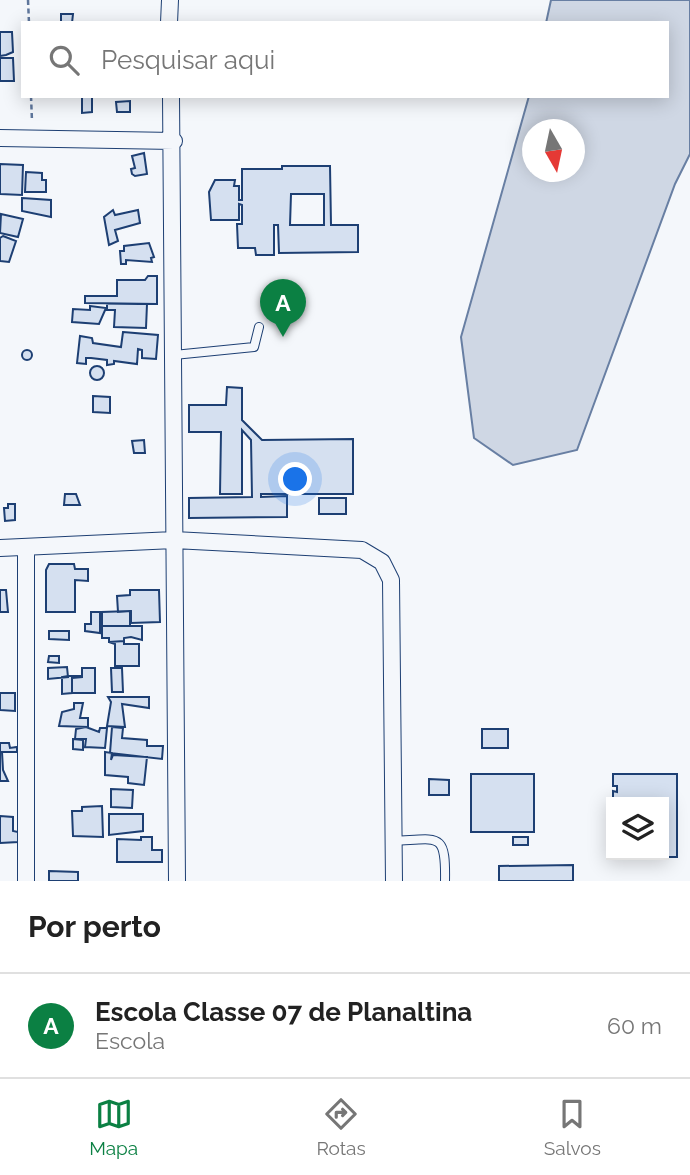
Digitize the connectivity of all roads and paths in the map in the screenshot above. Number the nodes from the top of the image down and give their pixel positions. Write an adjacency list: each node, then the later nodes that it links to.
1 (28, 0): 3 (path)
2 (170, 0): 4 (street)
3 (29, 21)
4 (169, 21)
5 (31, 98): 8 (path)
6 (171, 98): 9 (street)
7 (0, 138): 8 (street)
8 (32, 138): 9 (street)
9 (174, 141): 11 (street)
10 (259, 327): 11 (lane)
11 (174, 355): 12 (street)
12 (174, 540): 14 (street); 15 (street); 17 (street)
13 (0, 548): 14 (street)
14 (26, 548): 16 (street)
15 (394, 841): 18 (street); 19 (lane)
16 (26, 881)
17 (177, 881)
18 (394, 881)
19 (445, 881)

